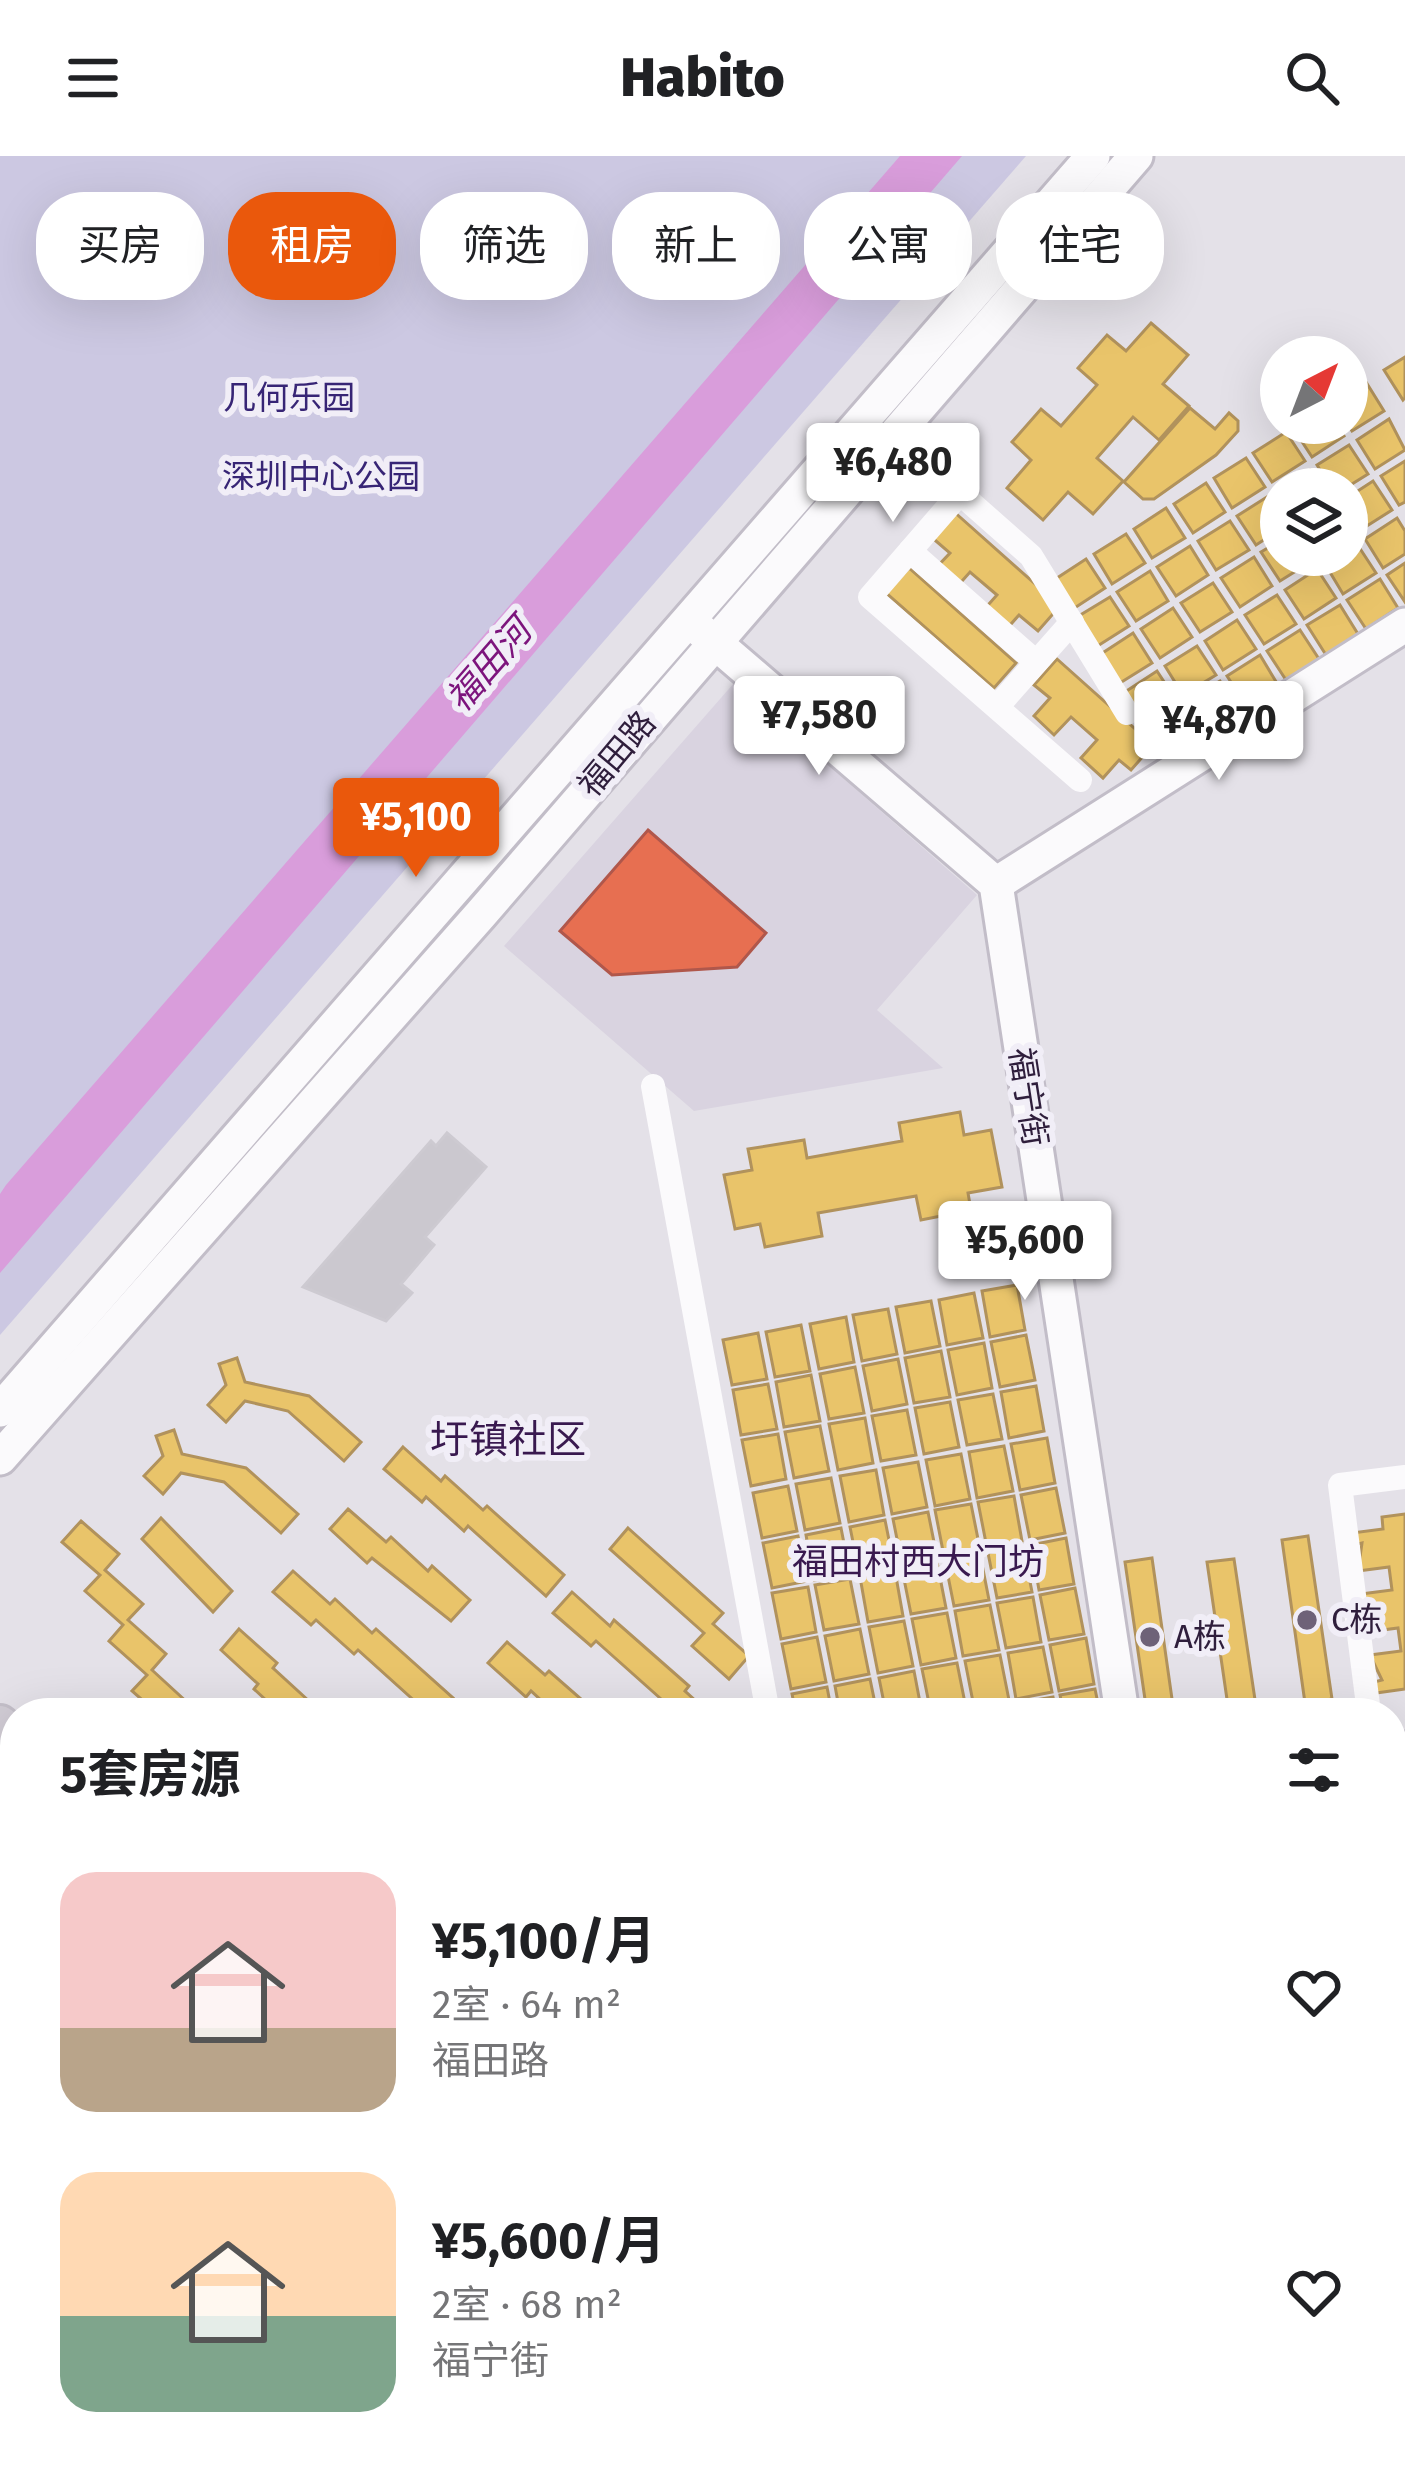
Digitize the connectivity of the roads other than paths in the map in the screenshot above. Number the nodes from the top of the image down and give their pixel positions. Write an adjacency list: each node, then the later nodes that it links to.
1 (1093, 156): 8 (main road, 福田路)
2 (1136, 156): 3 (main road, 福田路)
3 (894, 435): 4 (street); 8 (main road, 福田路)
4 (961, 492): 5 (street); 6 (street)
5 (910, 551): 9 (street); 10 (street)
6 (1072, 622): 9 (street); 11 (street)
7 (1405, 626): 13 (main road)
8 (700, 630): 13 (main road); 15 (main road, 福田路); 16 (main road, 福田路)
9 (1036, 662): 10 (street)
10 (997, 707): 12 (street)
11 (1127, 712)
12 (1080, 780)
13 (996, 884): 19 (main road, 福宁街)
14 (653, 1086): 18 (street)
15 (0, 1410)
16 (0, 1458)
17 (1405, 1477): 20 (street)
18 (765, 1698)
19 (1119, 1698)
20 (1368, 1698)

